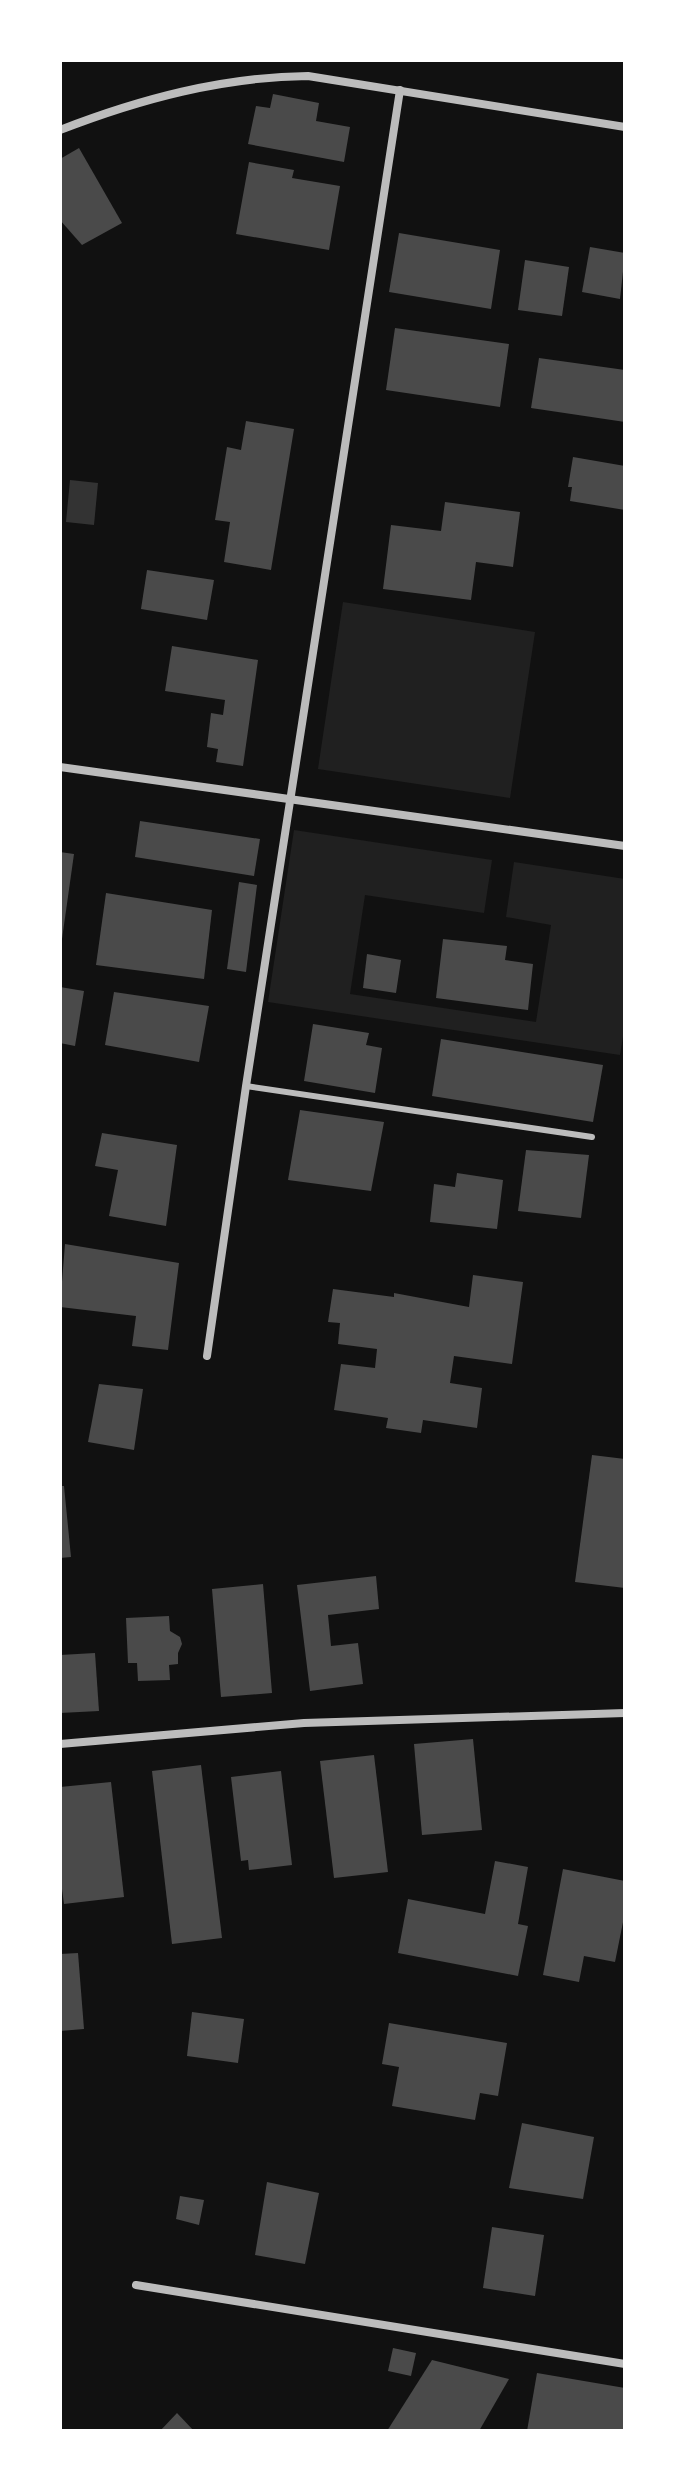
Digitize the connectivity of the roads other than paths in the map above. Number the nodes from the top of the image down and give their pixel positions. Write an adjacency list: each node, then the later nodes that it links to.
1 (400, 90): 2 (street); 3 (street); 5 (street)
2 (625, 127)
3 (60, 130)
4 (60, 767): 5 (street)
5 (290, 799): 6 (street); 7 (street)
6 (625, 846)
7 (246, 1086): 8 (lane); 9 (street)
8 (592, 1137)
9 (207, 1356)
10 (625, 1713): 11 (street)
11 (60, 1744)
12 (136, 2285): 13 (street)
13 (625, 2364)

